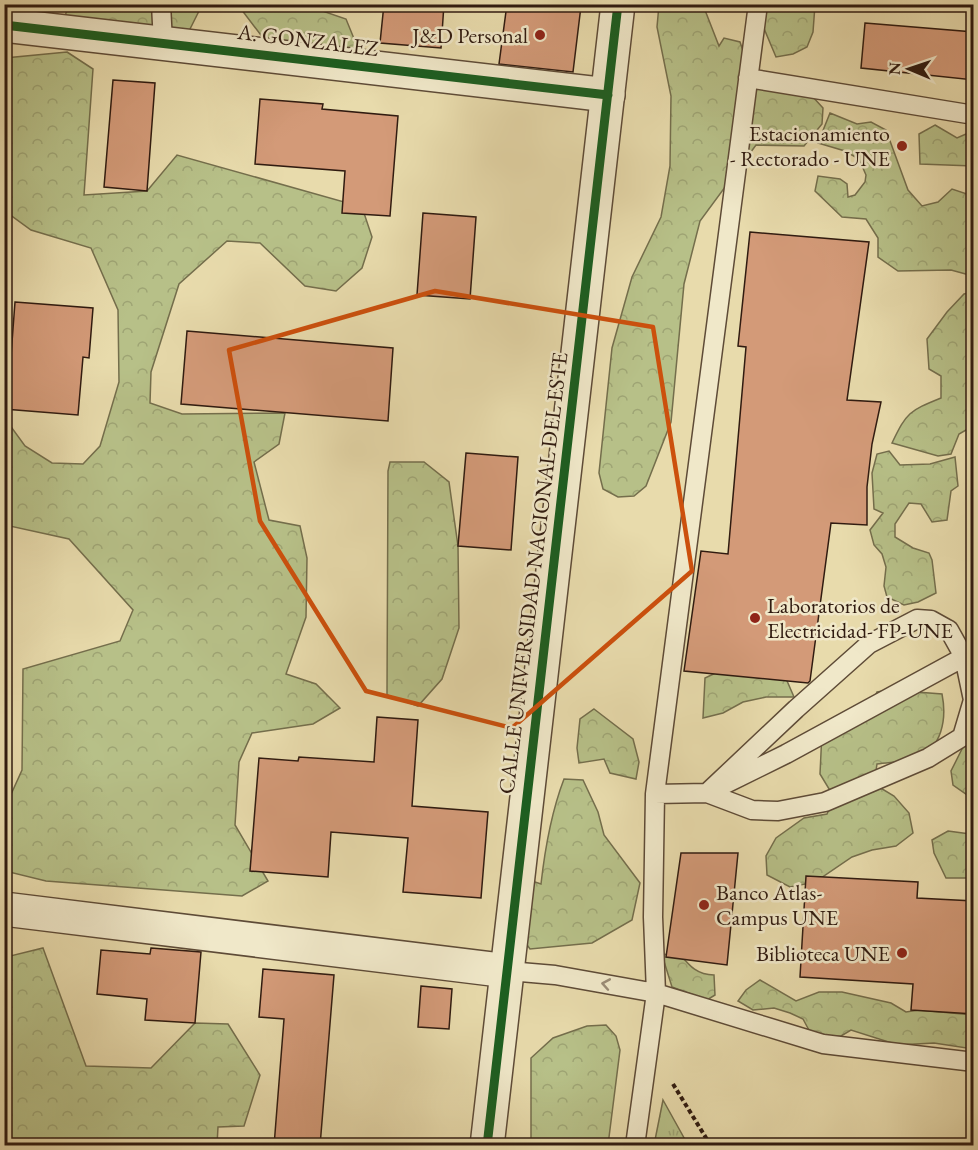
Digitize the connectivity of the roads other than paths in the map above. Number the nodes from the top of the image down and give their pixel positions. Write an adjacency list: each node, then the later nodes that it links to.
1 (161, 4): 5 (lane)
2 (618, 4): 7 (street, CALLE UNIVERSIDAD NACIONAL DEL ESTE)
3 (758, 4): 6 (lane)
4 (4, 25): 5 (street, A. GONZALEZ)
5 (163, 43): 7 (street, A. GONZALEZ)
6 (748, 78): 8 (lane); 11 (lane)
7 (608, 94): 13 (street, CALLE UNIVERSIDAD NACIONAL DEL ESTE)
8 (974, 115)
9 (964, 657): 10 (lane); 10 (lane); 10 (lane)
10 (707, 793): 11 (lane)
11 (655, 794): 14 (lane)
12 (4, 909): 13 (street)
13 (508, 971): 14 (lane, one-way to 13); 16 (street, CALLE UNIVERSIDAD NACIONAL DEL ESTE)
14 (656, 993): 15 (lane); 17 (lane)
15 (974, 1062)
16 (487, 1146)
17 (635, 1146)

